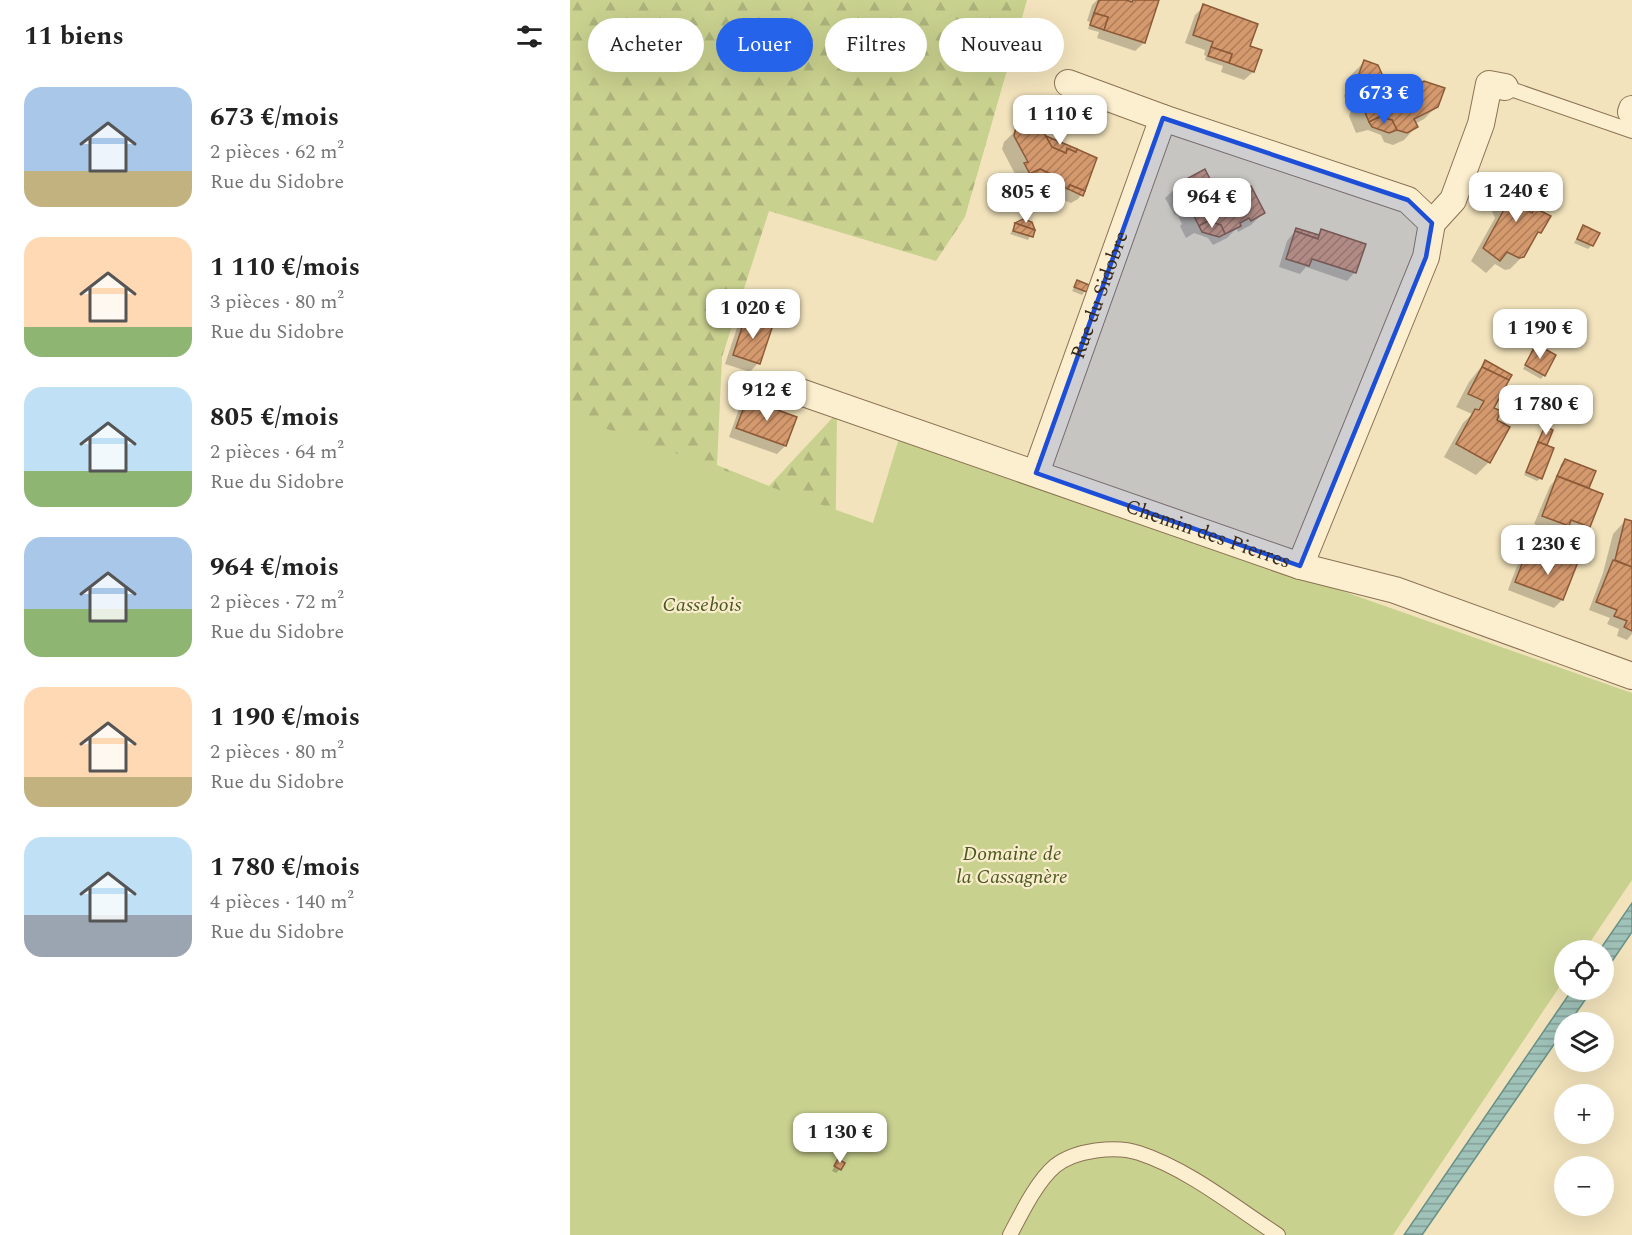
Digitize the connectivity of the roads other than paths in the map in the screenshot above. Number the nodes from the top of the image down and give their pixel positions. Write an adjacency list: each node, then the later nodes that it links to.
1 (1068, 83): 3 (street)
2 (1505, 87): 4 (lane); 5 (street)
3 (1164, 118): 5 (street); 7 (street, Rue du Sidobre)
4 (1630, 120)
5 (1432, 223): 8 (street)
6 (786, 387): 7 (street, Chemin des Pierres)
7 (1036, 474): 8 (street, Chemin des Pierres)
8 (1300, 566): 9 (street, Chemin des Pierres)
9 (1632, 676)
10 (1010, 1235): 11 (lane)
11 (1278, 1235)

